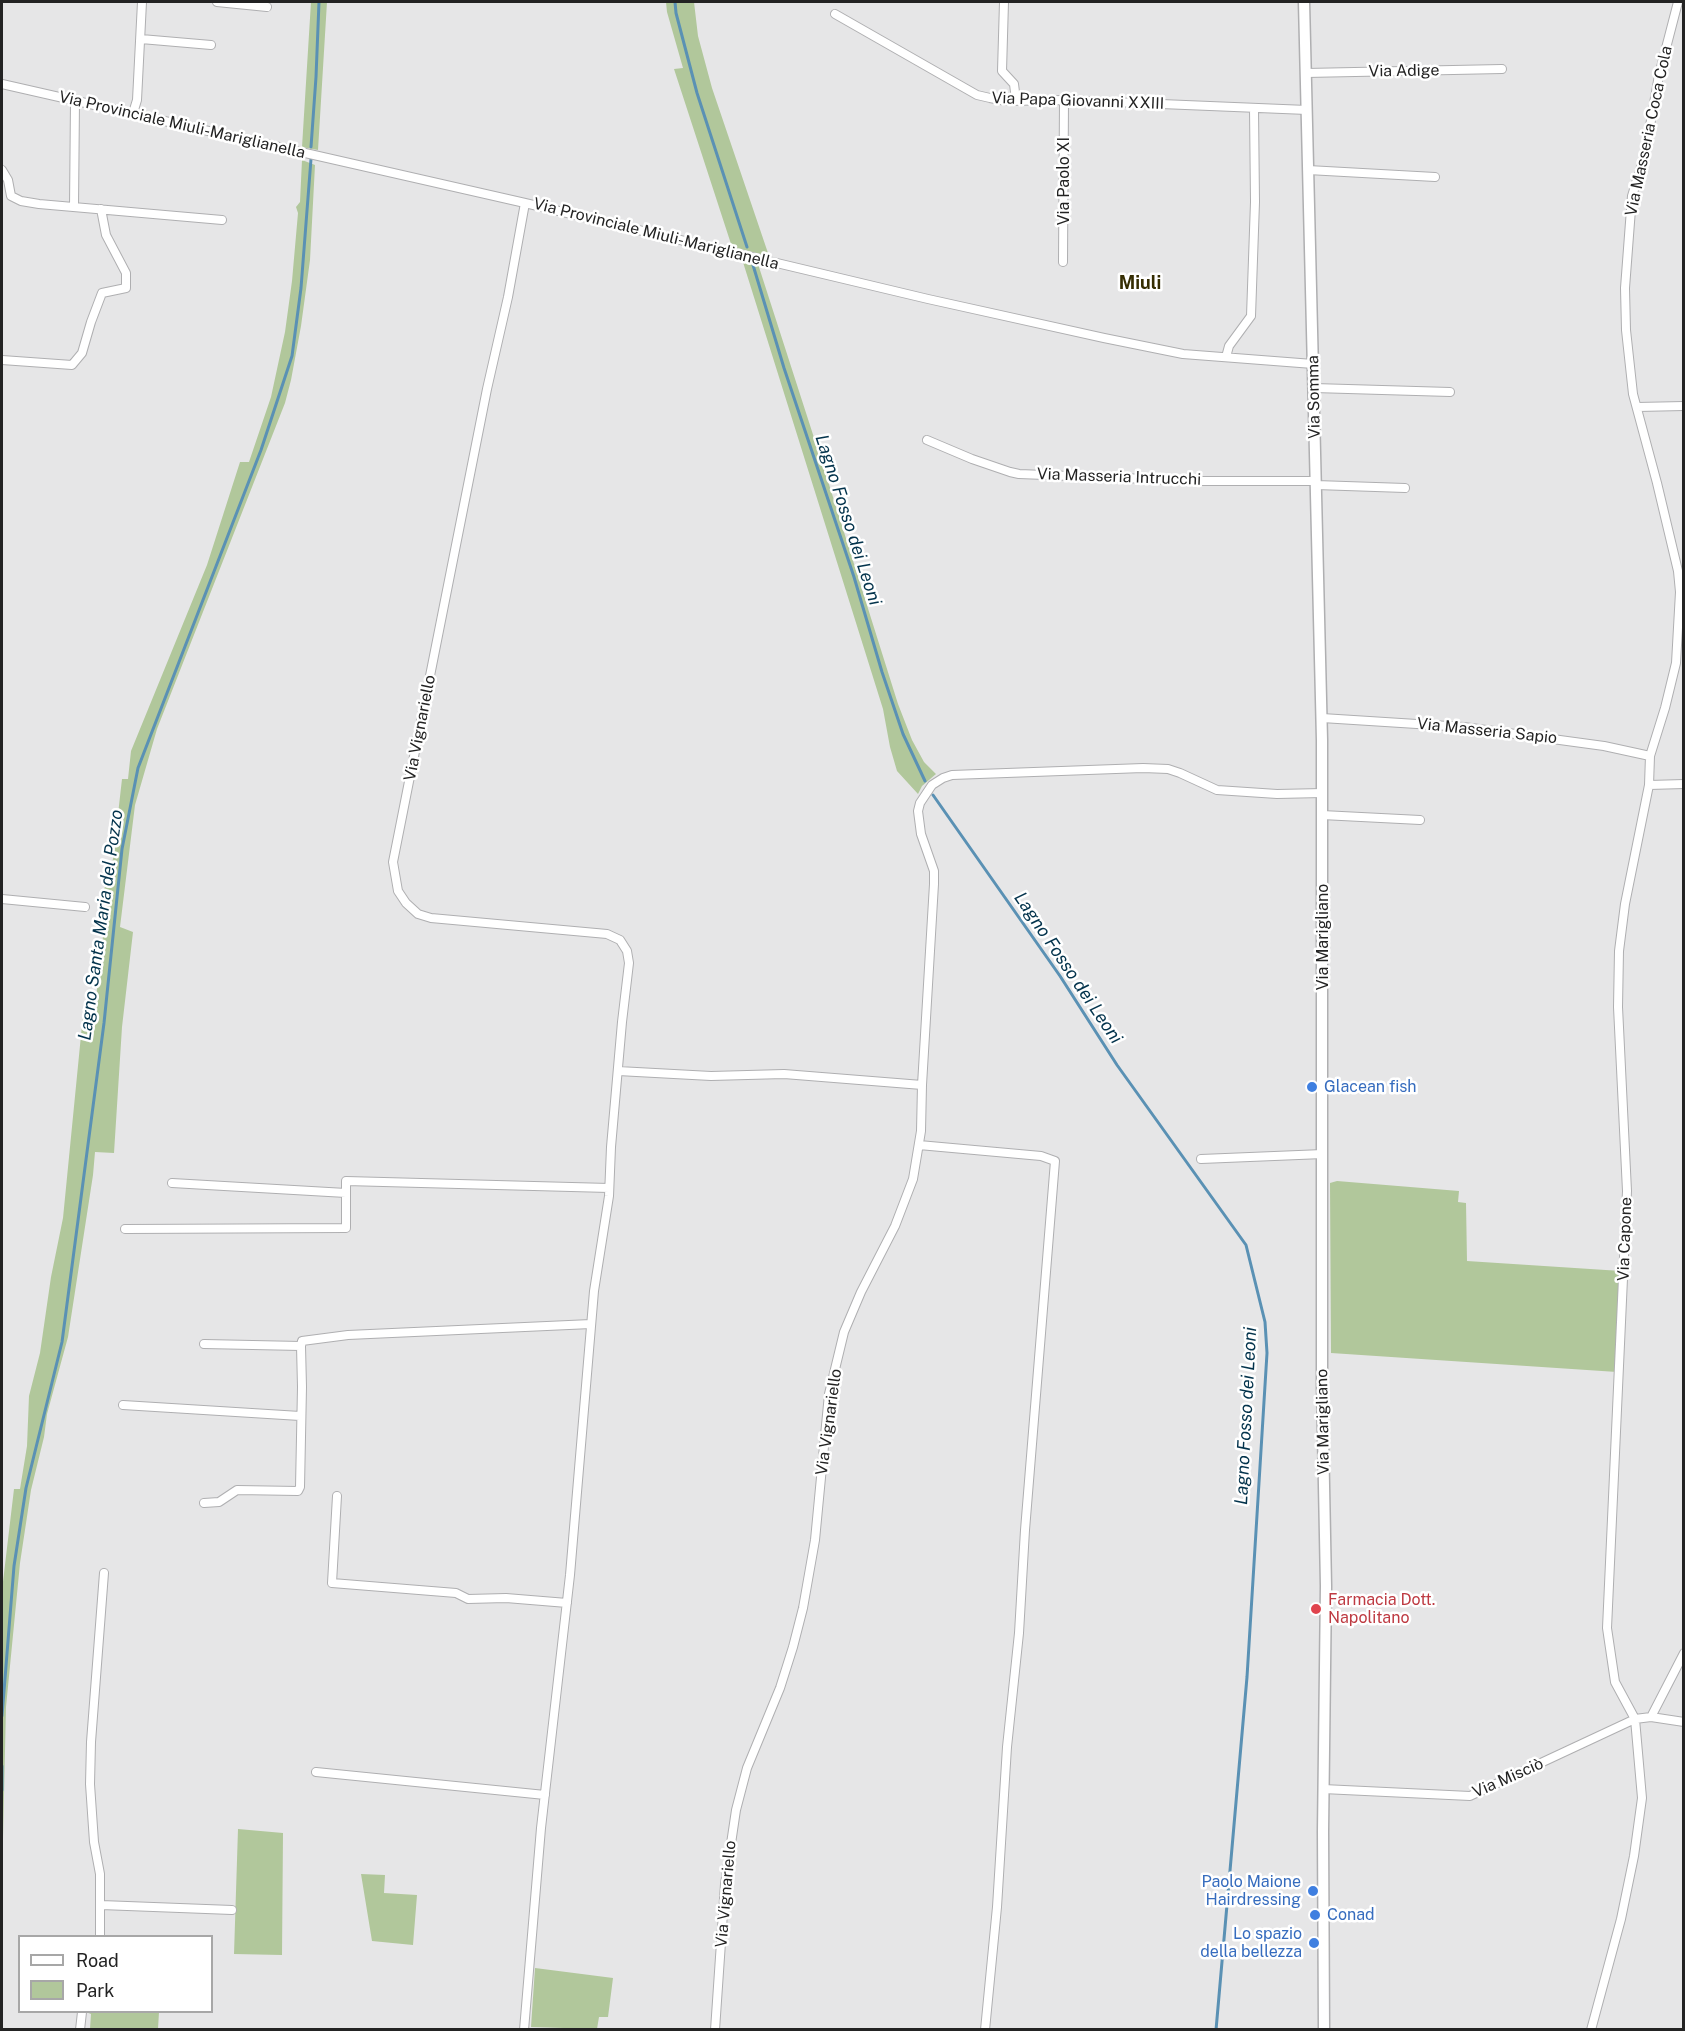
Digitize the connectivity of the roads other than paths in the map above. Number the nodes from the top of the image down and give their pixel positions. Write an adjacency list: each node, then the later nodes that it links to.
1 (142, 2): 8 (street)
2 (217, 2): 6 (street)
3 (1004, 2): 13 (street)
4 (1304, 2): 11 (street, Via Somma)
5 (1678, 2): 33 (street, Via Masseria Coca Cola)
6 (267, 6)
7 (835, 14): 13 (street, Via Papa Giovanni XXIII)
8 (141, 39): 9 (street); 18 (street)
9 (211, 45)
10 (1502, 69): 11 (street, Via Adige)
11 (1306, 73): 17 (street, Via Somma)
12 (2, 84): 15 (street, Via Provinciale Miuli-Mariglianella)
13 (1016, 100): 14 (street, Via Papa Giovanni XXIII)
14 (1064, 100): 16 (street, Via Papa Giovanni XXIII); 26 (street, Via Paolo XI)
15 (75, 101): 18 (street, Via Provinciale Miuli-Mariglianella); 23 (street)
16 (1254, 108): 17 (street, Via Papa Giovanni XXIII); 27 (street)
17 (1307, 110): 20 (street, Via Somma)
18 (133, 113): 22 (street, Via Provinciale Miuli-Mariglianella)
19 (2, 170): 23 (street)
20 (1308, 170): 21 (street); 29 (street, Via Somma)
21 (1435, 177)
22 (525, 202): 27 (street, Via Provinciale Miuli-Mariglianella); 46 (street, Via Vignariello)
23 (74, 207): 24 (street)
24 (101, 209): 25 (street); 28 (street)
25 (222, 220)
26 (1064, 262)
27 (1226, 357): 29 (street, Via Provinciale Miuli-Mariglianella)
28 (2, 360)
29 (1313, 364): 30 (street, Via Somma)
30 (1314, 388): 31 (street); 35 (street, Via Somma)
31 (1450, 392)
32 (1683, 406): 33 (street)
33 (1637, 407): 38 (street, Via Masseria Coca Cola)
34 (927, 440): 35 (street, Via Masseria Intrucchi)
35 (1316, 483): 36 (street, Via Masseria Intrucchi); 37 (street, Via Somma)
36 (1405, 488)
37 (1322, 718): 38 (street, Via Masseria Sapio); 41 (street, Via Somma)
38 (1650, 756): 39 (street, Via Capone)
39 (1650, 784): 40 (street); 66 (street, Via Capone)
40 (1683, 784)
41 (1323, 793): 42 (street, Via Marigliano); 47 (street, Via Vignariello)
42 (1322, 815): 43 (street); 49 (street, Via Marigliano)
43 (1420, 820)
44 (2, 898): 45 (street)
45 (85, 907)
46 (618, 1071): 47 (street); 52 (street, Via Vignariello)
47 (922, 1085): 48 (street, Via Vignariello)
48 (919, 1145): 77 (street, Via Vignariello); 78 (street)
49 (1323, 1154): 50 (street); 69 (street, Via Marigliano)
50 (1201, 1159)
51 (172, 1183): 53 (street)
52 (609, 1188): 53 (street); 55 (street, Via Vignariello)
53 (346, 1193): 54 (street)
54 (125, 1229)
55 (591, 1324): 57 (street); 63 (street, Via Vignariello)
56 (204, 1344): 57 (street)
57 (300, 1346): 59 (street)
58 (123, 1405): 59 (street)
59 (300, 1416): 61 (street)
60 (337, 1496): 63 (street)
61 (204, 1503)
62 (104, 1573): 71 (street)
63 (567, 1603): 70 (street, Via Vignariello)
64 (1683, 1653): 65 (street)
65 (1651, 1717): 66 (street, Via Misciò); 67 (street, Via Misciò)
66 (1635, 1719): 69 (street, Via Misciò); 80 (street)
67 (1683, 1722)
68 (316, 1772): 70 (street)
69 (1323, 1789): 79 (street, Via Marigliano)
70 (545, 1795): 76 (street, Via Vignariello)
71 (101, 1905): 72 (street); 73 (street)
72 (232, 1910)
73 (100, 1935)
74 (82, 2013): 75 (street)
75 (80, 2030)
76 (525, 2030)
77 (715, 2030)
78 (985, 2030)
79 (1324, 2030)
80 (1591, 2030)

